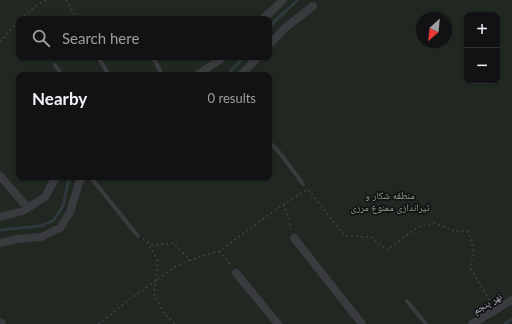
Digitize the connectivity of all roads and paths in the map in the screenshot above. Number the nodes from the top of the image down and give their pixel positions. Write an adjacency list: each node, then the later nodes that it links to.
1 (47, 0): 5 (path)
2 (66, 0): 6 (path)
3 (282, 0): 7 (street)
4 (313, 6): 10 (street)
5 (23, 16)
6 (75, 16)
7 (266, 16)
8 (16, 23): 9 (path)
9 (0, 42)
10 (272, 42)
11 (100, 60): 17 (lane)
12 (154, 60): 18 (lane)
13 (220, 60): 19 (street)
14 (255, 60): 20 (street)
15 (55, 65): 16 (lane)
16 (60, 72)
17 (107, 72)
18 (160, 72)
19 (202, 72)
20 (244, 72)
21 (272, 145): 26 (lane)
22 (0, 176): 28 (street)
23 (54, 180): 28 (street)
24 (80, 180): 33 (street)
25 (93, 180): 30 (lane)
26 (303, 184)
27 (284, 204): 31 (path); 34 (path); 40 (path)
28 (28, 208): 29 (street)
29 (0, 217)
30 (138, 236): 32 (path)
31 (294, 238): 44 (street)
32 (146, 240): 35 (path); 37 (path)
33 (0, 242)
34 (219, 251): 35 (path); 36 (path)
35 (190, 260): 37 (path)
36 (236, 273): 43 (street)
37 (156, 280): 41 (path); 42 (path)
38 (512, 300): 40 (street, نهر پنجم)
39 (407, 301): 45 (lane)
40 (496, 310): 46 (street, نهر پنجم)
41 (98, 324)
42 (175, 324)
43 (278, 324)
44 (362, 324)
45 (426, 324)
46 (472, 324)

